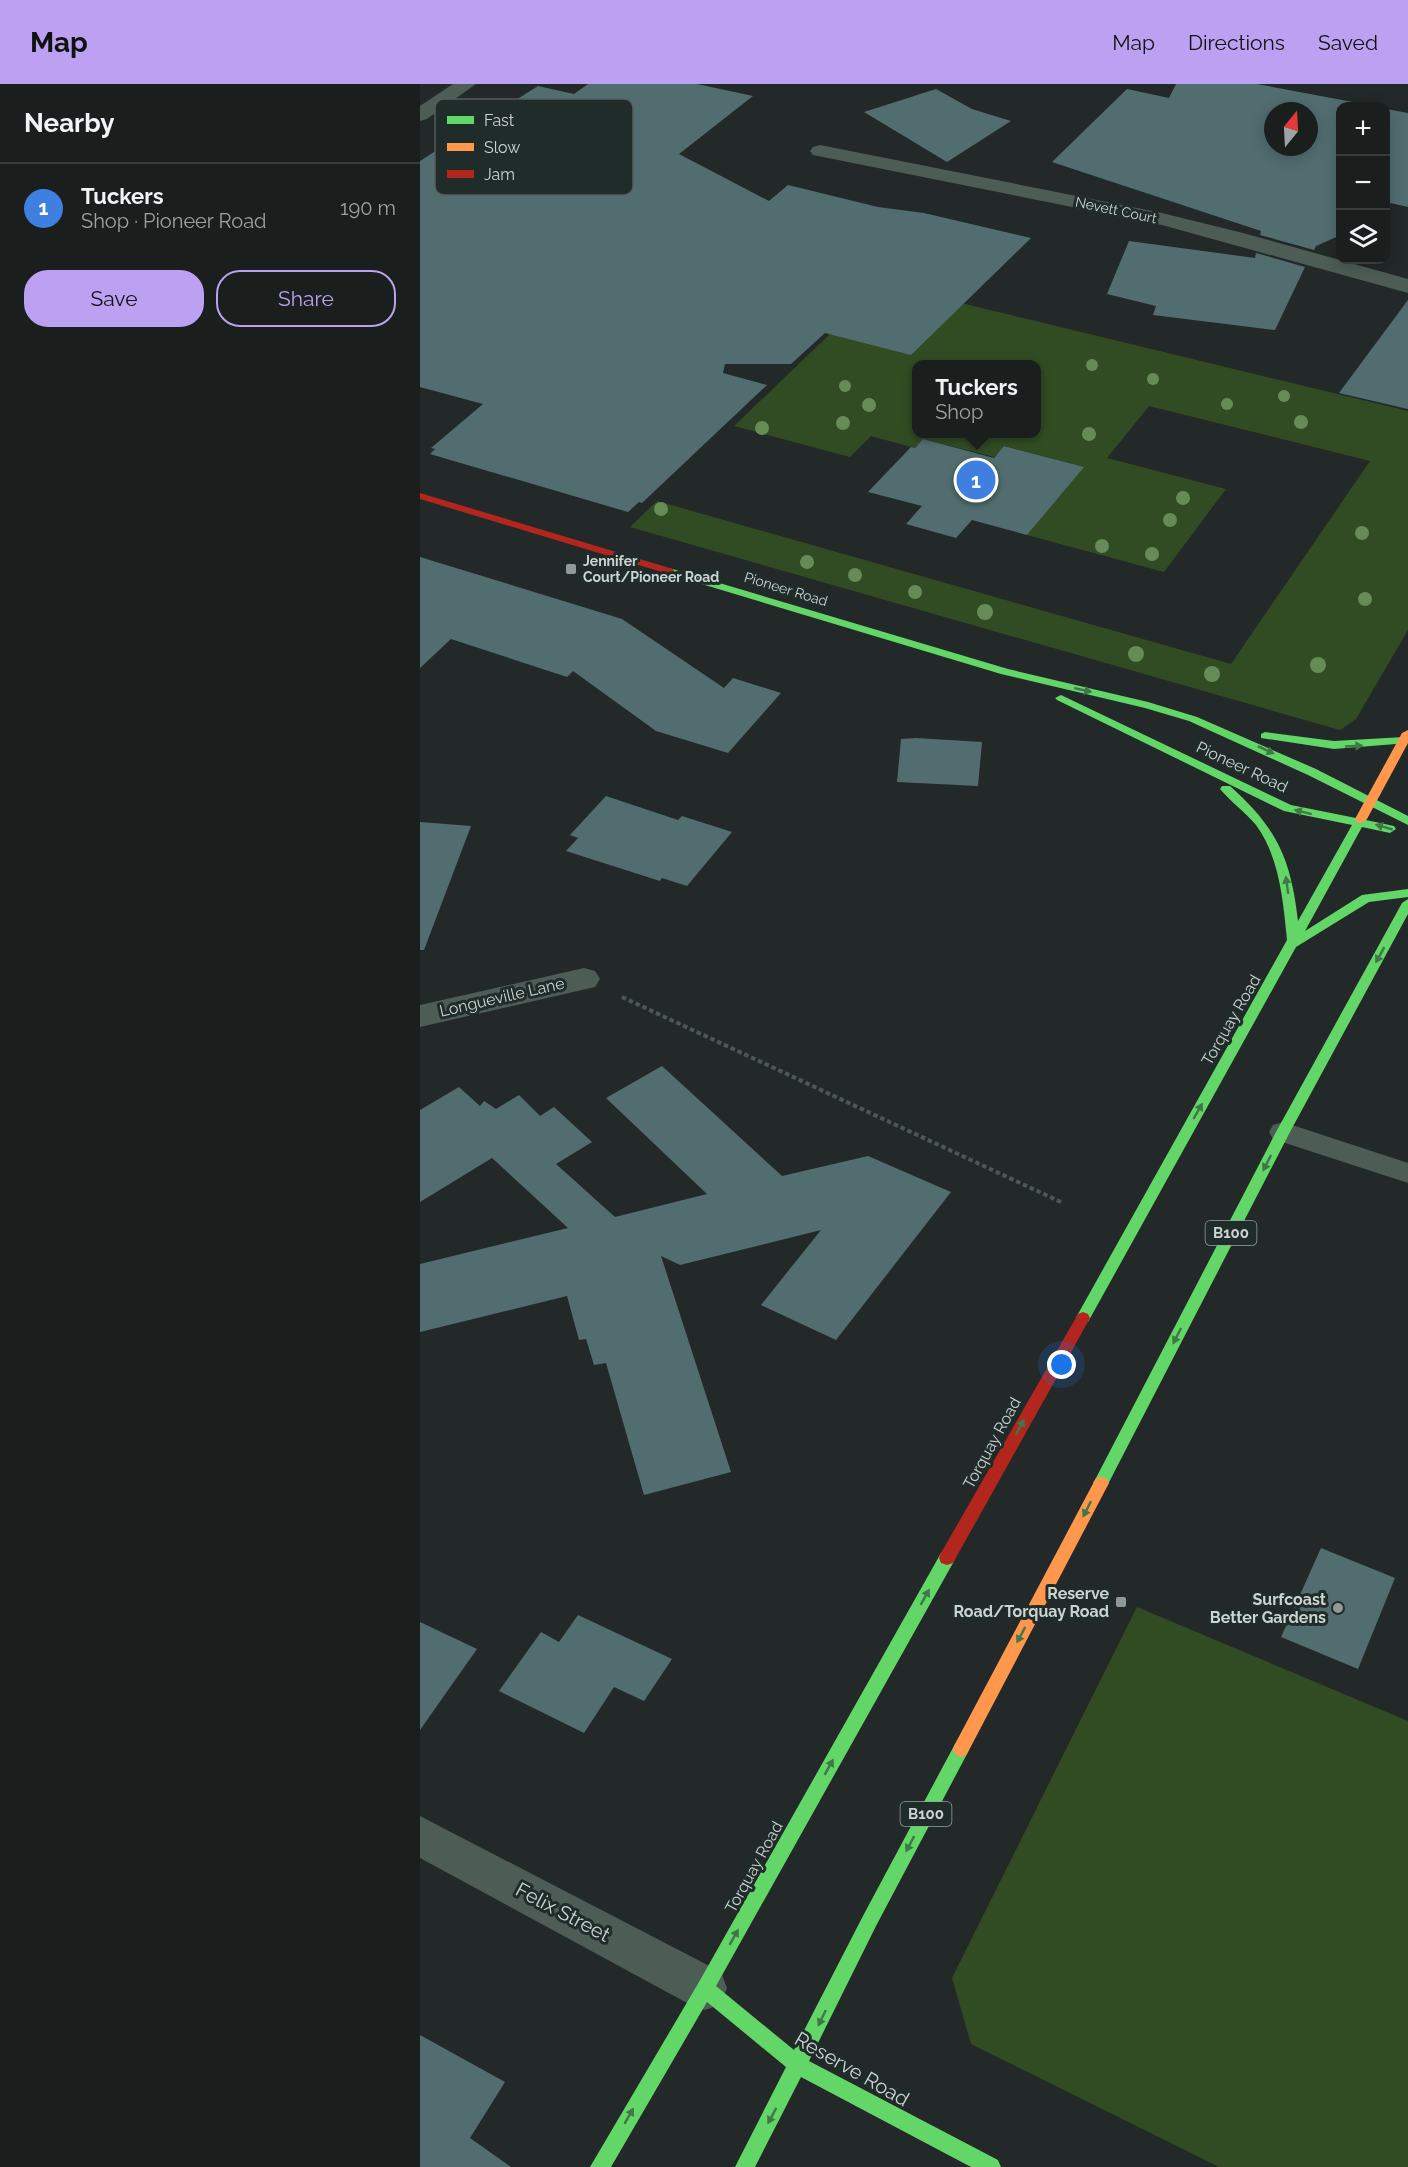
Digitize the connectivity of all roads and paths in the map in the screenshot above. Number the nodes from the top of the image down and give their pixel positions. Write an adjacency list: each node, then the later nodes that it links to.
1 (466, 84): 2 (street)
2 (444, 99)
3 (435, 105): 4 (street)
4 (420, 115)
5 (820, 151): 6 (street, Nevett Court)
6 (1408, 286)
7 (420, 496): 8 (main road, Pioneer Road)
8 (1005, 672): 9 (main road, Pioneer Road, one-way to 9); 11 (main road, Pioneer Road)
9 (1193, 719): 10 (main road, one-way to 10); 12 (main road, Pioneer Road, one-way to 12)
10 (1406, 737): 12 (main road, Torquay Road)
11 (1175, 754): 13 (main road, Pioneer Road, one-way to 11); 18 (main road, one-way to 11)
12 (1372, 801): 13 (main road, Torquay Road); 14 (main road, Pioneer Road)
13 (1361, 820): 15 (main road, Pioneer Road, one-way to 13); 18 (main road, Torquay Road)
14 (1408, 821)
15 (1408, 834)
16 (1408, 894): 18 (main road)
17 (1408, 903): 21 (main road, B100, one-way to 21)
18 (1294, 943): 25 (main road, Torquay Road, one-way to 18)
19 (584, 979): 20 (street, Longueville Lane); 23 (path)
20 (420, 1016)
21 (1283, 1132): 22 (lane); 26 (main road, B100, one-way to 26)
22 (1408, 1173)
23 (1063, 1203)
24 (420, 1836): 25 (street, Felix Street)
25 (705, 1988): 26 (main road, Reserve Road); 27 (main road, Torquay Road, one-way to 25)
26 (798, 2065): 28 (main road, B100, one-way to 28); 29 (main road, Reserve Road)
27 (600, 2167)
28 (745, 2167)
29 (991, 2167)

